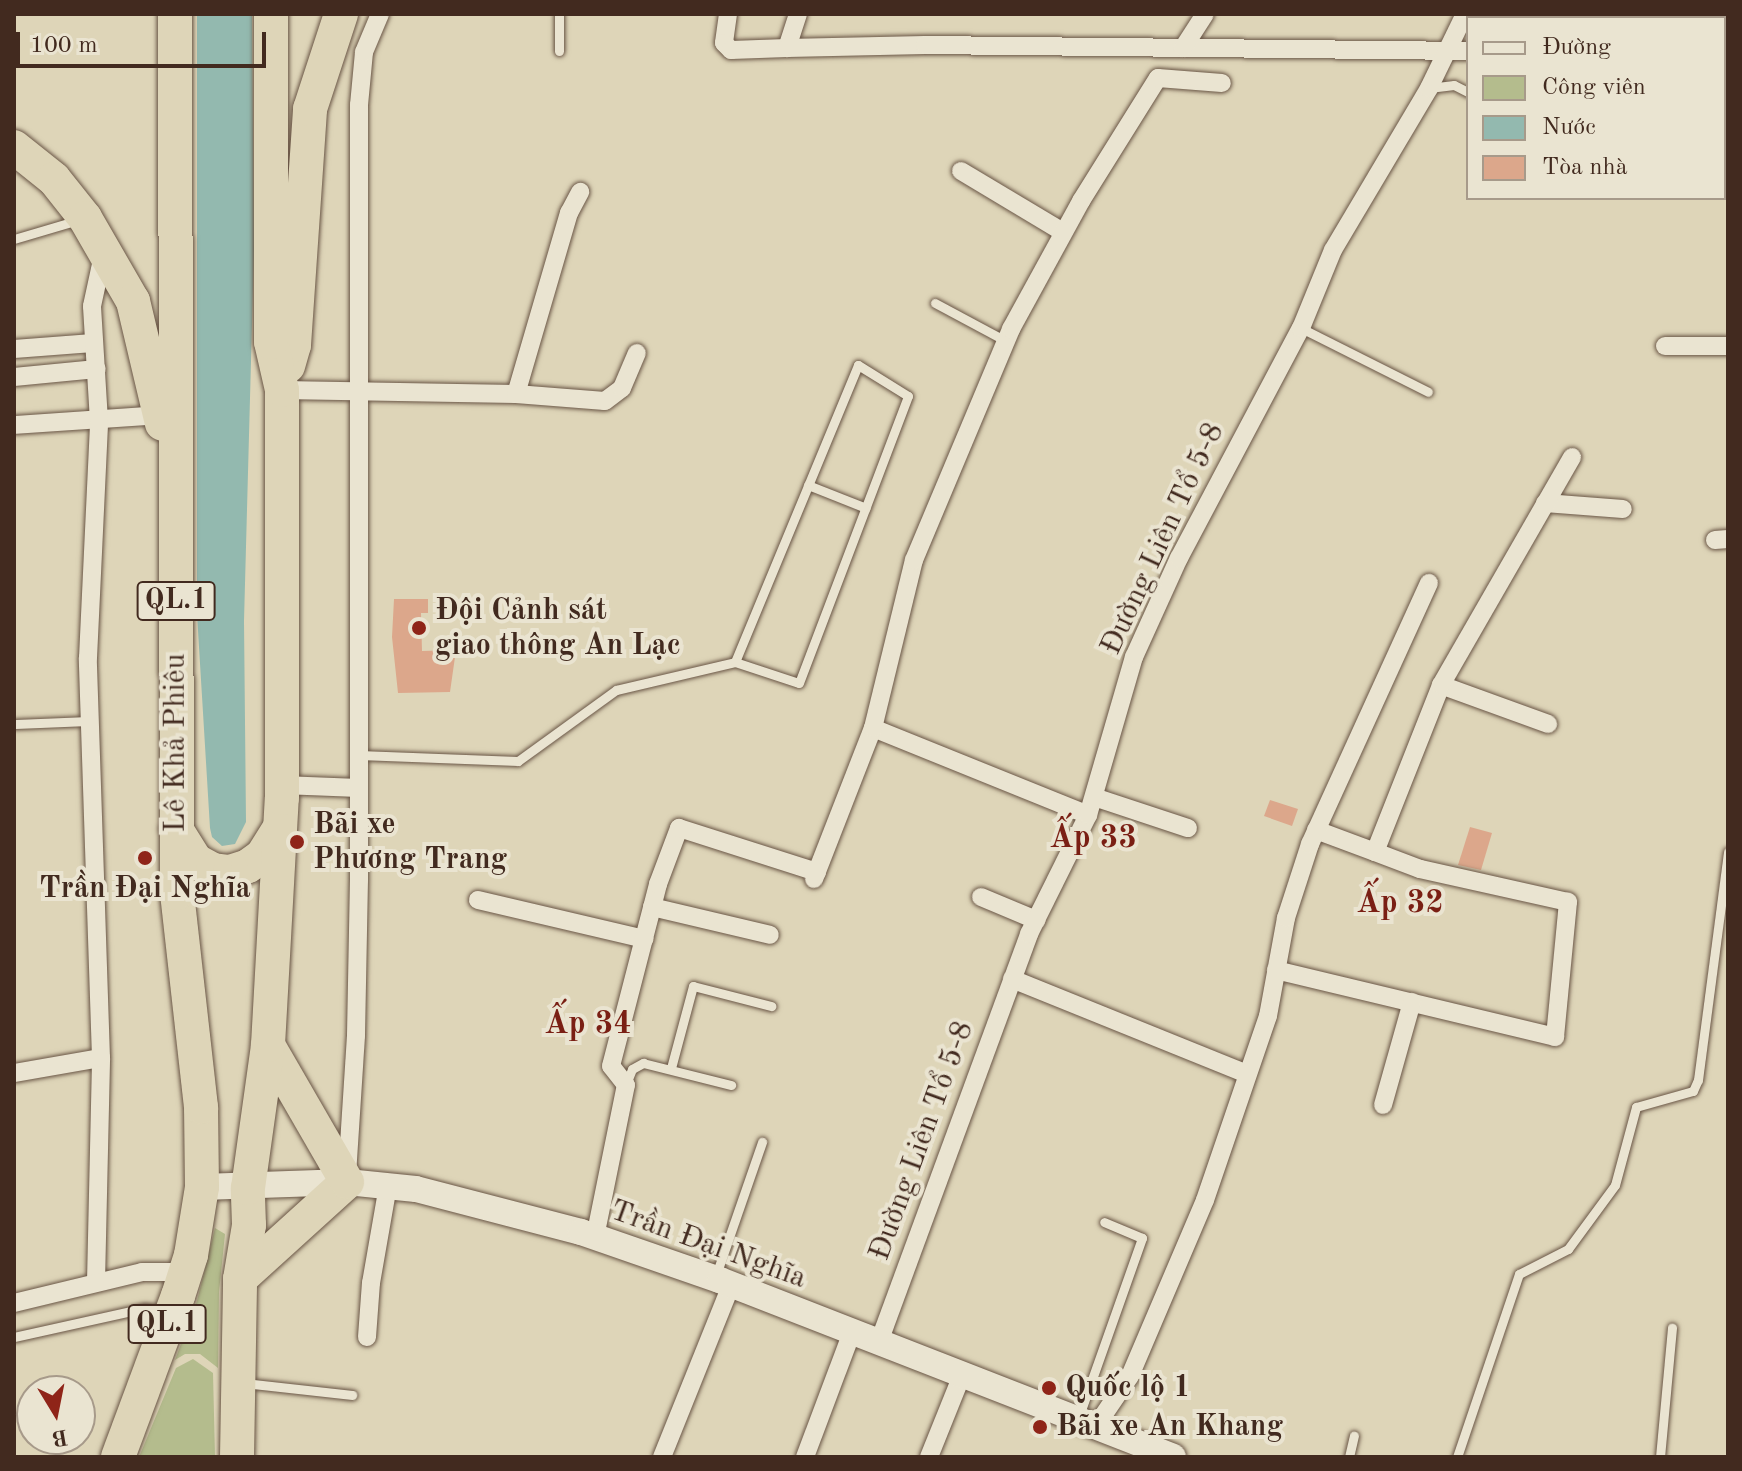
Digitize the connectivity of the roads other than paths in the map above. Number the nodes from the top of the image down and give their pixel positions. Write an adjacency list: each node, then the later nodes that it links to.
1 (175, 14): 45 (highway, Lê Khả Phiêu / QL.1)
2 (271, 14): 36 (highway, QL.1)
3 (341, 14): 36 (highway)
4 (380, 14): 37 (street)
5 (559, 14): 12 (lane)
6 (728, 14): 10 (street)
7 (798, 14): 10 (street)
8 (1205, 14): 11 (street)
9 (1465, 14): 13 (street, Đường Liên Tổ 5-8)
10 (787, 48): 11 (street)
11 (1176, 48): 13 (street); 15 (street)
12 (559, 51)
13 (1448, 51): 14 (street); 17 (street, Đường Liên Tổ 5-8)
14 (1466, 51)
15 (1158, 78): 16 (street); 23 (street)
16 (1222, 83)
17 (1429, 88): 18 (lane); 27 (street, Đường Liên Tổ 5-8)
18 (1466, 91)
19 (14, 147): 22 (highway)
20 (961, 171): 23 (street)
21 (580, 192): 39 (street)
22 (85, 218): 24 (lane); 25 (highway)
23 (1063, 232): 28 (street)
24 (14, 239)
25 (104, 251): 29 (street); 40 (highway)
26 (935, 303): 28 (lane)
27 (1301, 328): 38 (lane); 59 (street, Đường Liên Tổ 5-8)
28 (1006, 341): 55 (street)
29 (93, 343): 32 (street); 34 (street)
30 (1665, 346): 31 (street)
31 (1728, 346)
32 (14, 349)
33 (637, 353): 39 (street)
34 (97, 369): 35 (street); 41 (street)
35 (14, 377)
36 (282, 390): 37 (street); 57 (highway, QL.1)
37 (360, 391): 39 (street); 56 (street)
38 (1428, 392)
39 (516, 394)
40 (160, 415): 41 (street); 45 (highway)
41 (99, 421): 42 (street); 52 (street)
42 (14, 425)
43 (1572, 457): 46 (street)
44 (808, 485): 47 (lane); 47 (lane); 50 (lane)
45 (177, 494): 62 (highway, Lê Khả Phiêu / QL.1)
46 (1545, 503): 48 (street); 51 (street)
47 (866, 508): 50 (lane)
48 (1623, 509)
49 (1429, 583): 63 (street)
50 (735, 662): 56 (lane)
51 (1441, 685): 54 (street); 64 (street)
52 (90, 721): 53 (lane); 77 (street)
53 (14, 724)
54 (1548, 724)
55 (873, 728): 59 (street); 68 (street)
56 (359, 755): 58 (street)
57 (282, 785): 58 (street); 60 (highway, QL.1)
58 (359, 788): 85 (street)
59 (1091, 806): 61 (street); 69 (street, Đường Liên Tổ 5-8)
60 (280, 827): 62 (highway); 76 (highway, QL.1)
61 (1188, 828)
62 (176, 829): 87 (highway, Lê Khả Phiêu / QL.1)
63 (1316, 830): 64 (street); 72 (street)
64 (1375, 852): 74 (street)
65 (1728, 852): 116 (lane)
66 (981, 897): 69 (street)
67 (478, 900): 71 (street)
68 (652, 907): 70 (street); 71 (street)
69 (1036, 920): 73 (street, Đường Liên Tổ 5-8)
70 (770, 935)
71 (644, 939): 81 (street)
72 (1276, 970): 74 (street); 80 (street)
73 (1012, 979): 80 (street); 101 (street, Đường Liên Tổ 5-8)
74 (1412, 1002): 83 (street)
75 (771, 1006): 78 (lane)
76 (268, 1045): 85 (highway); 88 (highway, QL.1)
77 (101, 1058): 79 (street); 93 (street)
78 (671, 1068): 81 (lane); 82 (lane)
79 (14, 1073)
80 (1247, 1074): 105 (street)
81 (626, 1085): 90 (street)
82 (731, 1085)
83 (1383, 1105)
84 (762, 1142): 94 (lane)
85 (347, 1182): 86 (main road, Trần Đại Nghĩa); 88 (main road, Trần Đại Nghĩa); 92 (highway)
86 (388, 1186): 90 (main road, Trần Đại Nghĩa); 100 (street)
87 (202, 1187): 88 (main road, Trần Đại Nghĩa); 91 (highway, Lê Khả Phiêu / QL.1)
88 (248, 1188): 92 (highway, QL.1); 109 (highway, QL.1)
89 (1104, 1222): 105 (lane)
90 (595, 1237): 94 (main road, Trần Đại Nghĩa)
91 (186, 1272): 93 (street); 96 (highway, Lê Khả Phiêu / QL.1)
92 (240, 1279): 103 (highway, QL.1)
93 (96, 1282): 95 (street)
94 (723, 1282): 98 (main road, Trần Đại Nghĩa); 111 (street)
95 (14, 1303)
96 (171, 1312): 99 (lane); 108 (highway, Lê Khả Phiêu / QL.1)
97 (1672, 1328): 117 (lane)
98 (852, 1332): 101 (main road, Trần Đại Nghĩa); 112 (street)
99 (14, 1337)
100 (367, 1337)
101 (879, 1342): 102 (main road, Trần Đại Nghĩa)
102 (962, 1375): 105 (main road, Trần Đại Nghĩa); 113 (street)
103 (237, 1383): 104 (lane); 110 (highway, QL.1)
104 (352, 1395)
105 (1087, 1423): 107 (main road, Trần Đại Nghĩa)
106 (1354, 1436): 115 (lane)
107 (1127, 1449): 114 (main road, Trần Đại Nghĩa)
108 (118, 1457)
109 (220, 1457)
110 (237, 1457)
111 (662, 1457)
112 (805, 1457)
113 (929, 1457)
114 (1173, 1457)
115 (1349, 1457)
116 (1457, 1457)
117 (1660, 1457)

